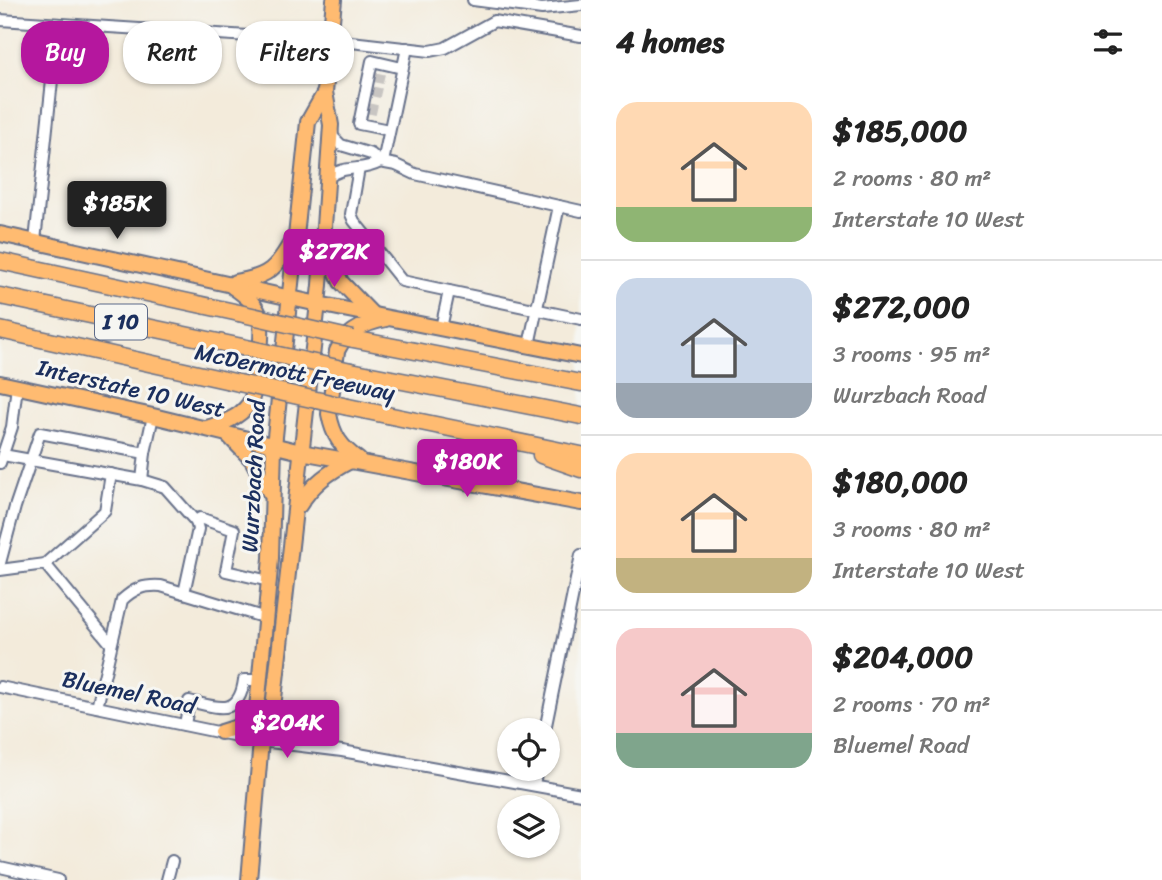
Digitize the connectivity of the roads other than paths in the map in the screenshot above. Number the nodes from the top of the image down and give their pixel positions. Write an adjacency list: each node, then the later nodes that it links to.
1 (334, 0): 6 (main road, Wurzbach Road)
2 (473, 0): 3 (street)
3 (581, 5)
4 (0, 20): 5 (street)
5 (21, 21)
6 (328, 21)
7 (109, 27): 8 (street)
8 (236, 35)
9 (581, 36): 11 (street)
10 (354, 42): 11 (street)
11 (407, 48): 12 (street)
12 (402, 68): 14 (street); 23 (street)
13 (387, 80): 14 (street)
14 (400, 82): 19 (street)
15 (52, 84): 32 (street)
16 (325, 84): 17 (main road, Wurzbach Road)
17 (325, 92): 22 (main road, Wurzbach Road); 29 (main road, Wurzbach Road)
18 (384, 94): 19 (street)
19 (397, 96): 21 (street)
20 (381, 111): 21 (street)
21 (393, 114): 23 (street)
22 (331, 125): 24 (street); 26 (main road, Wurzbach Road)
23 (389, 130): 24 (street)
24 (381, 162): 25 (street); 27 (street)
25 (359, 168): 26 (street); 35 (street)
26 (326, 179): 31 (main road, Wurzbach Road)
27 (559, 206): 28 (street); 39 (street)
28 (581, 211)
29 (297, 232): 34 (main road); 37 (main road, Wurzbach Road)
30 (0, 234): 32 (main road)
31 (324, 240): 38 (main road, Wurzbach Road); 40 (main road)
32 (35, 241): 34 (main road)
33 (0, 261): 50 (highway, bridge)
34 (227, 283): 37 (main road); 56 (main road)
35 (449, 291): 39 (street); 43 (street)
36 (0, 296): 52 (highway, McDermott Freeway / I 10, bridge)
37 (290, 297): 38 (main road); 60 (main road, Wurzbach Road)
38 (318, 304): 40 (main road); 61 (main road, Wurzbach Road)
39 (536, 310): 42 (street); 46 (street)
40 (372, 314): 41 (main road)
41 (390, 318): 43 (main road); 65 (main road)
42 (581, 319)
43 (441, 328): 46 (main road)
44 (0, 330): 47 (highway, McDermott Freeway / I 10)
45 (0, 337): 47 (highway)
46 (528, 345): 48 (main road)
47 (80, 348): 58 (highway, McDermott Freeway / I 10, bridge)
48 (581, 356)
49 (0, 383): 51 (main road, Interstate 10 West)
50 (581, 383)
51 (18, 386): 55 (main road, Interstate 10 West); 59 (street)
52 (496, 399): 53 (highway); 54 (highway, McDermott Freeway / I 10)
53 (581, 406)
54 (581, 415)
55 (153, 416): 56 (main road, Interstate 10 West); 62 (street)
56 (206, 428): 57 (main road, Interstate 10 West)
57 (226, 433): 60 (main road, Interstate 10 West); 70 (main road)
58 (489, 436): 63 (highway, McDermott Freeway / I 10); 67 (highway)
59 (4, 439): 64 (street)
60 (274, 446): 61 (main road, Interstate 10 West); 70 (main road, Wurzbach Road)
61 (301, 452): 65 (main road, Interstate 10 West); 72 (main road, Wurzbach Road)
62 (145, 453): 66 (street); 69 (street)
63 (581, 455)
64 (2, 459): 66 (street)
65 (356, 460): 71 (main road, Interstate 10 West); 72 (main road)
66 (32, 462): 68 (street); 75 (street)
67 (581, 469)
68 (111, 474): 69 (street); 76 (street)
69 (142, 480): 73 (street)
70 (272, 498): 78 (main road, Wurzbach Road)
71 (581, 503)
72 (296, 511): 89 (main road, Wurzbach Road)
73 (195, 522): 78 (street); 79 (street)
74 (581, 555): 86 (street)
75 (0, 563)
76 (45, 564): 77 (street); 81 (street)
77 (0, 570)
78 (270, 580): 80 (main road, Wurzbach Road)
79 (184, 593): 80 (street); 81 (street)
80 (266, 618): 82 (main road, Wurzbach Road)
81 (111, 644): 85 (street)
82 (260, 680): 84 (main road, Wurzbach Road); 87 (street)
83 (0, 687): 85 (street, Bluemel Road)
84 (258, 705): 88 (main road); 89 (main road, Wurzbach Road)
85 (97, 707): 87 (street, Bluemel Road)
86 (547, 718)
87 (185, 725): 88 (street, Bluemel Road)
88 (221, 732): 89 (street, Bluemel Road)
89 (261, 741): 91 (street, Bluemel Road); 97 (main road, Wurzbach Road)
90 (535, 781): 91 (street)
91 (534, 785): 92 (street, Bluemel Road)
92 (581, 794)
93 (172, 862): 96 (street)
94 (0, 867): 95 (street)
95 (58, 880)
96 (167, 880)
97 (249, 880)

